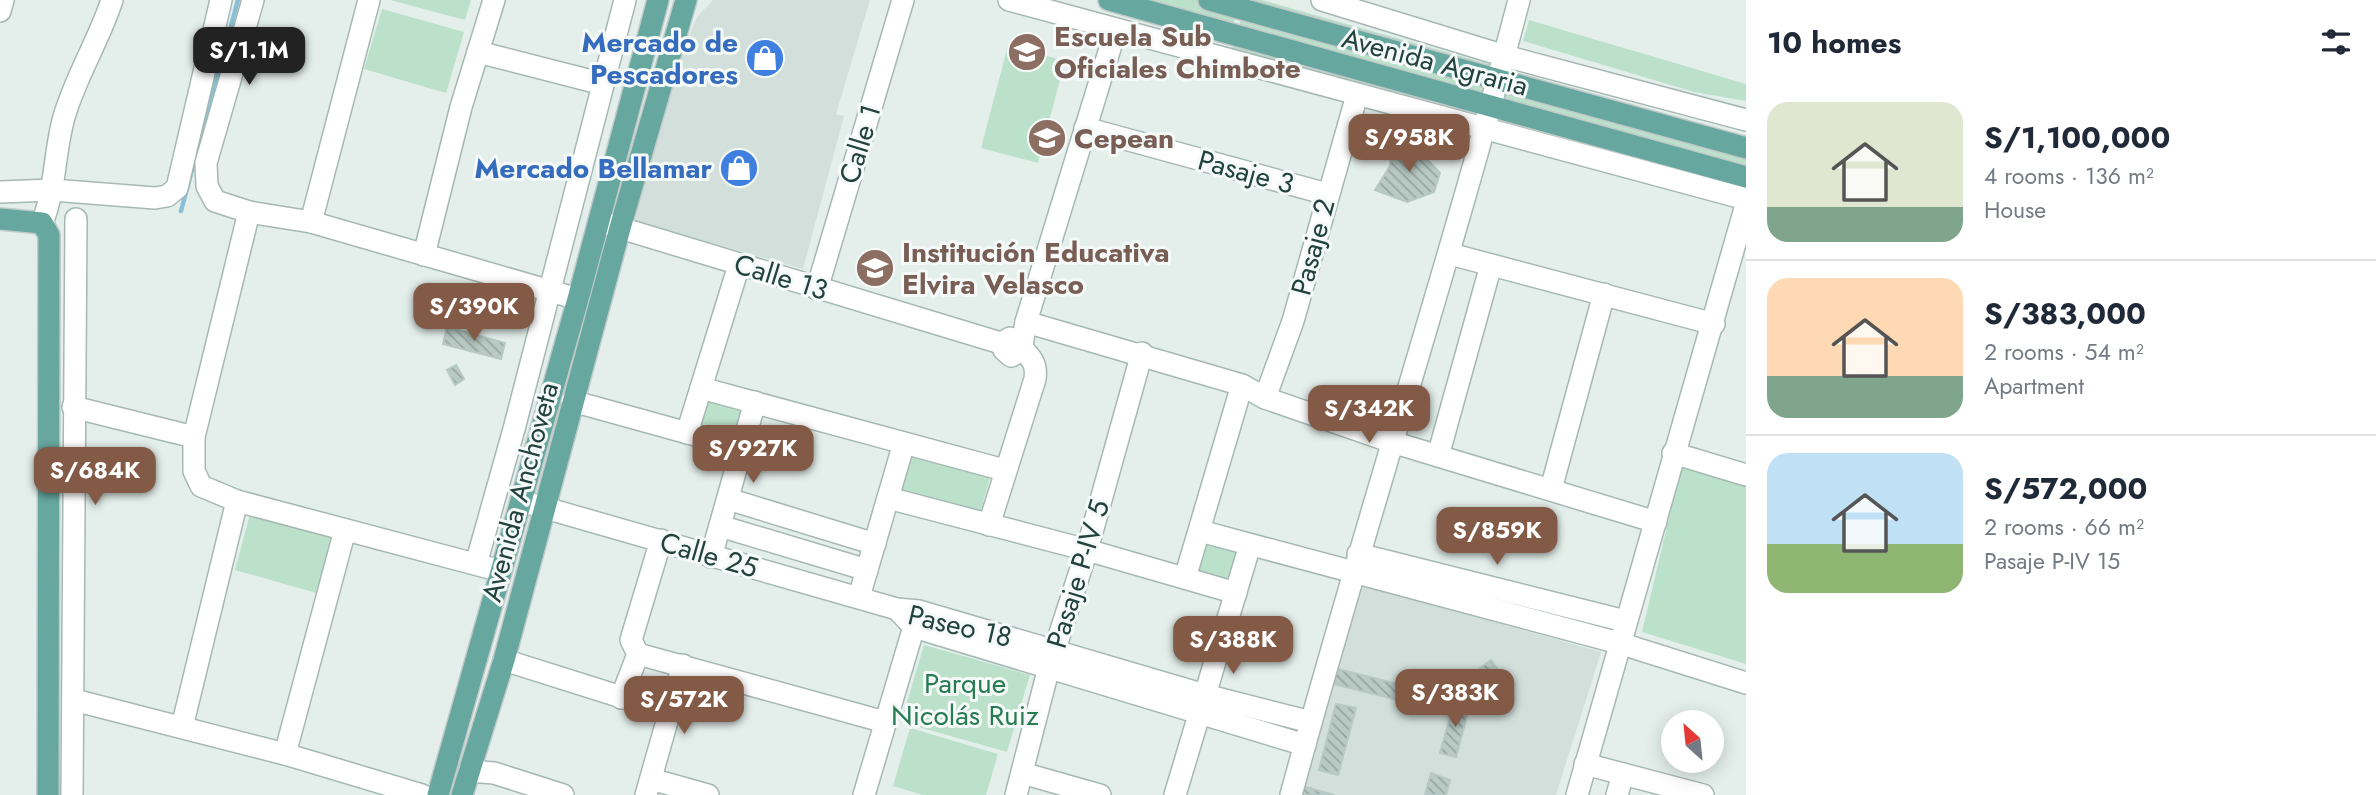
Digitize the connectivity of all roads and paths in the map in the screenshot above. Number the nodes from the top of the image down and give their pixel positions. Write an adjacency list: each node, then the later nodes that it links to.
1 (3, 0): 18 (street)
2 (112, 0): 33 (street)
3 (221, 0): 33 (street)
4 (253, 0): 38 (street)
5 (369, 0): 42 (street)
6 (494, 0): 21 (street)
7 (625, 0): 25 (street)
8 (658, 0): 41 (main road, Avenida Anchoveta)
9 (903, 0): 49 (street, Calle 1)
10 (1009, 0): 19 (street)
11 (1110, 0): 20 (main road, Avenida Agraria)
12 (1209, 0): 16 (main road, Avenida Agraria)
13 (1322, 0): 17 (street)
14 (1520, 0): 22 (street)
15 (688, 4): 44 (main road, Avenida Anchoveta)
16 (1241, 4): 20 (street); 24 (main road, Avenida Agraria)
17 (1364, 6): 22 (street)
18 (0, 11)
19 (1116, 29): 23 (street); 29 (street)
20 (1233, 35): 23 (street); 27 (main road, Avenida Agraria)
21 (478, 52): 25 (street); 46 (street)
22 (1505, 56): 24 (street); 28 (street)
23 (1227, 60): 26 (street)
24 (1498, 81): 27 (street); 31 (main road, Avenida Agraria)
25 (603, 84): 50 (street)
26 (1357, 95): 30 (street); 35 (street, Pasaje 2)
27 (1490, 107): 30 (street); 32 (main road, Avenida Agraria)
28 (1746, 120)
29 (1085, 128): 35 (street, Pasaje 3); 54 (street)
30 (1484, 130): 36 (street); 45 (street)
31 (1746, 148)
32 (1746, 177)
33 (51, 190): 34 (street); 43 (street)
34 (0, 192)
35 (1327, 194): 58 (street, Pasaje 2)
36 (1746, 200)
37 (1746, 205): 53 (street)
38 (249, 212): 42 (street); 63 (street)
39 (0, 219): 43 (main road)
40 (76, 219): 61 (street)
41 (599, 221): 44 (street, Calle 13); 52 (main road, Avenida Anchoveta)
42 (311, 222): 46 (street)
43 (42, 223): 118 (main road)
44 (620, 228): 47 (street, Calle 13); 59 (main road, Avenida Anchoveta)
45 (1450, 254): 48 (street); 64 (street)
46 (424, 255): 50 (street)
47 (739, 265): 49 (street, Calle 13); 57 (street)
48 (1490, 265): 51 (street); 68 (street)
49 (817, 289): 54 (street, Calle 13)
50 (549, 291): 52 (street); 88 (street)
51 (1604, 294): 53 (street); 71 (street)
52 (578, 299): 75 (main road, Avenida Anchoveta)
53 (1714, 324): 67 (street)
54 (1018, 339): 55 (street, Calle 13); 69 (street)
55 (1142, 354): 56 (street, Calle 13); 85 (street, Pasaje P-IV 5)
56 (1241, 385): 58 (street, Calle 13); 81 (street)
57 (701, 388): 60 (street); 62 (street)
58 (1265, 398): 64 (street, Calle 13)
59 (572, 401): 62 (street); 76 (main road, Avenida Anchoveta)
60 (755, 402): 65 (street); 66 (street)
61 (74, 407): 63 (street); 104 (street)
62 (687, 433): 66 (street)
63 (194, 438): 74 (street)
64 (1392, 442): 68 (street, Calle 13); 87 (street)
65 (904, 443): 69 (street); 72 (street)
66 (742, 448): 73 (street)
67 (1674, 453): 70 (street); 77 (street)
68 (1438, 456): 71 (street, Calle 13)
69 (1004, 470): 78 (street)
70 (1746, 475)
71 (1551, 489): 77 (street, Calle 13)
72 (888, 498): 78 (street); 83 (street)
73 (728, 499): 79 (street); 83 (street)
74 (237, 501): 80 (street); 109 (street)
75 (521, 501): 76 (street, Calle 25); 90 (main road, Avenida Anchoveta)
76 (544, 510): 82 (street, Calle 25); 100 (main road, Avenida Anchoveta)
77 (1656, 522): 96 (street)
78 (989, 525): 85 (street)
79 (720, 526): 86 (street); 89 (street)
80 (345, 530): 88 (street); 111 (street)
81 (1200, 531): 84 (street); 91 (street)
82 (661, 540): 86 (street, Calle 25); 98 (street)
83 (875, 544): 89 (street)
84 (1250, 545): 87 (street); 92 (street)
85 (1087, 550): 91 (street); 99 (street, Pasaje P-IV 5)
86 (711, 557): 93 (street, Calle 25)
87 (1355, 563): 96 (street); 97 (street); 108 (street)
88 (475, 564): 90 (street)
89 (867, 570): 93 (street)
90 (501, 571): 120 (main road, Avenida Anchoveta)
91 (1185, 578): 92 (street)
92 (1236, 593): 105 (street)
93 (859, 597): 94 (street, Calle 25)
94 (897, 610): 95 (street, Paseo 18)
95 (916, 619): 99 (street, Paseo 18); 107 (street)
96 (1625, 621): 97 (street)
97 (1619, 643): 102 (street); 112 (street)
98 (638, 654): 101 (street); 103 (street)
99 (1052, 658): 105 (street, Paseo 18); 114 (street, Pasaje P-IV 5)
100 (504, 660): 103 (street); 113 (main road, Avenida Anchoveta)
101 (683, 665): 106 (street); 107 (street)
102 (1746, 683)
103 (621, 698): 106 (street)
104 (74, 700): 109 (street); 117 (street)
105 (1203, 704): 108 (street, Paseo 18); 110 (street, Paseo 18); 127 (street)
106 (669, 712): 116 (street)
107 (885, 722): 124 (street)
108 (1311, 722): 110 (street)
109 (183, 727): 111 (street)
110 (1304, 745): 128 (street)
111 (285, 754): 119 (street)
112 (1586, 764): 115 (street); 129 (street)
113 (469, 771): 121 (main road, Avenida Anchoveta); 122 (street)
114 (1022, 773): 125 (street, Pasaje P-IV 5); 126 (street)
115 (1623, 774): 130 (street); 131 (street)
116 (648, 787): 123 (street)
117 (72, 793): 118 (street)
118 (44, 794)
119 (422, 795)
120 (438, 795)
121 (462, 795)
122 (563, 795)
123 (708, 795)
124 (864, 795)
125 (1016, 795)
126 (1100, 795)
127 (1175, 795)
128 (1291, 795)
129 (1577, 795)
130 (1618, 795)
131 (1703, 795)

